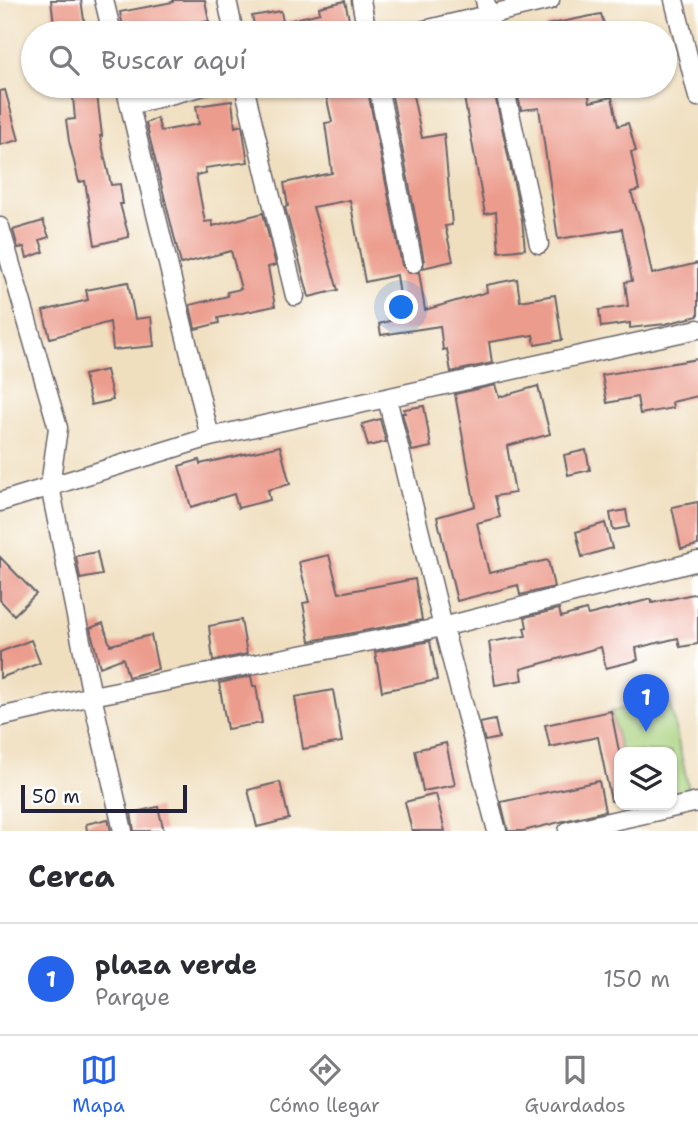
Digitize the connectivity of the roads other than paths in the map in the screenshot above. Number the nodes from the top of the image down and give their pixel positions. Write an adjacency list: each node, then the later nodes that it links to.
1 (104, 0): 7 (street)
2 (227, 0): 8 (street)
3 (361, 0): 9 (street)
4 (550, 0): 6 (street)
5 (674, 0): 11 (street)
6 (486, 7): 10 (street)
7 (109, 21)
8 (231, 21)
9 (365, 21)
10 (446, 21)
11 (698, 97)
12 (128, 98): 17 (street)
13 (157, 98): 17 (street)
14 (247, 98): 21 (street)
15 (379, 98): 20 (street)
16 (506, 98): 19 (street)
17 (130, 105): 24 (street)
18 (0, 227): 25 (street)
19 (540, 244)
20 (413, 263)
21 (295, 296)
22 (698, 329): 23 (street)
23 (387, 398): 24 (street); 28 (street)
24 (210, 437): 25 (street)
25 (50, 486): 26 (street); 29 (street)
26 (0, 502)
27 (698, 561): 28 (street)
28 (443, 627): 29 (street); 33 (street)
29 (92, 696): 30 (street); 32 (street)
30 (0, 717)
31 (698, 802): 34 (street)
32 (123, 831)
33 (497, 831)
34 (568, 831)

